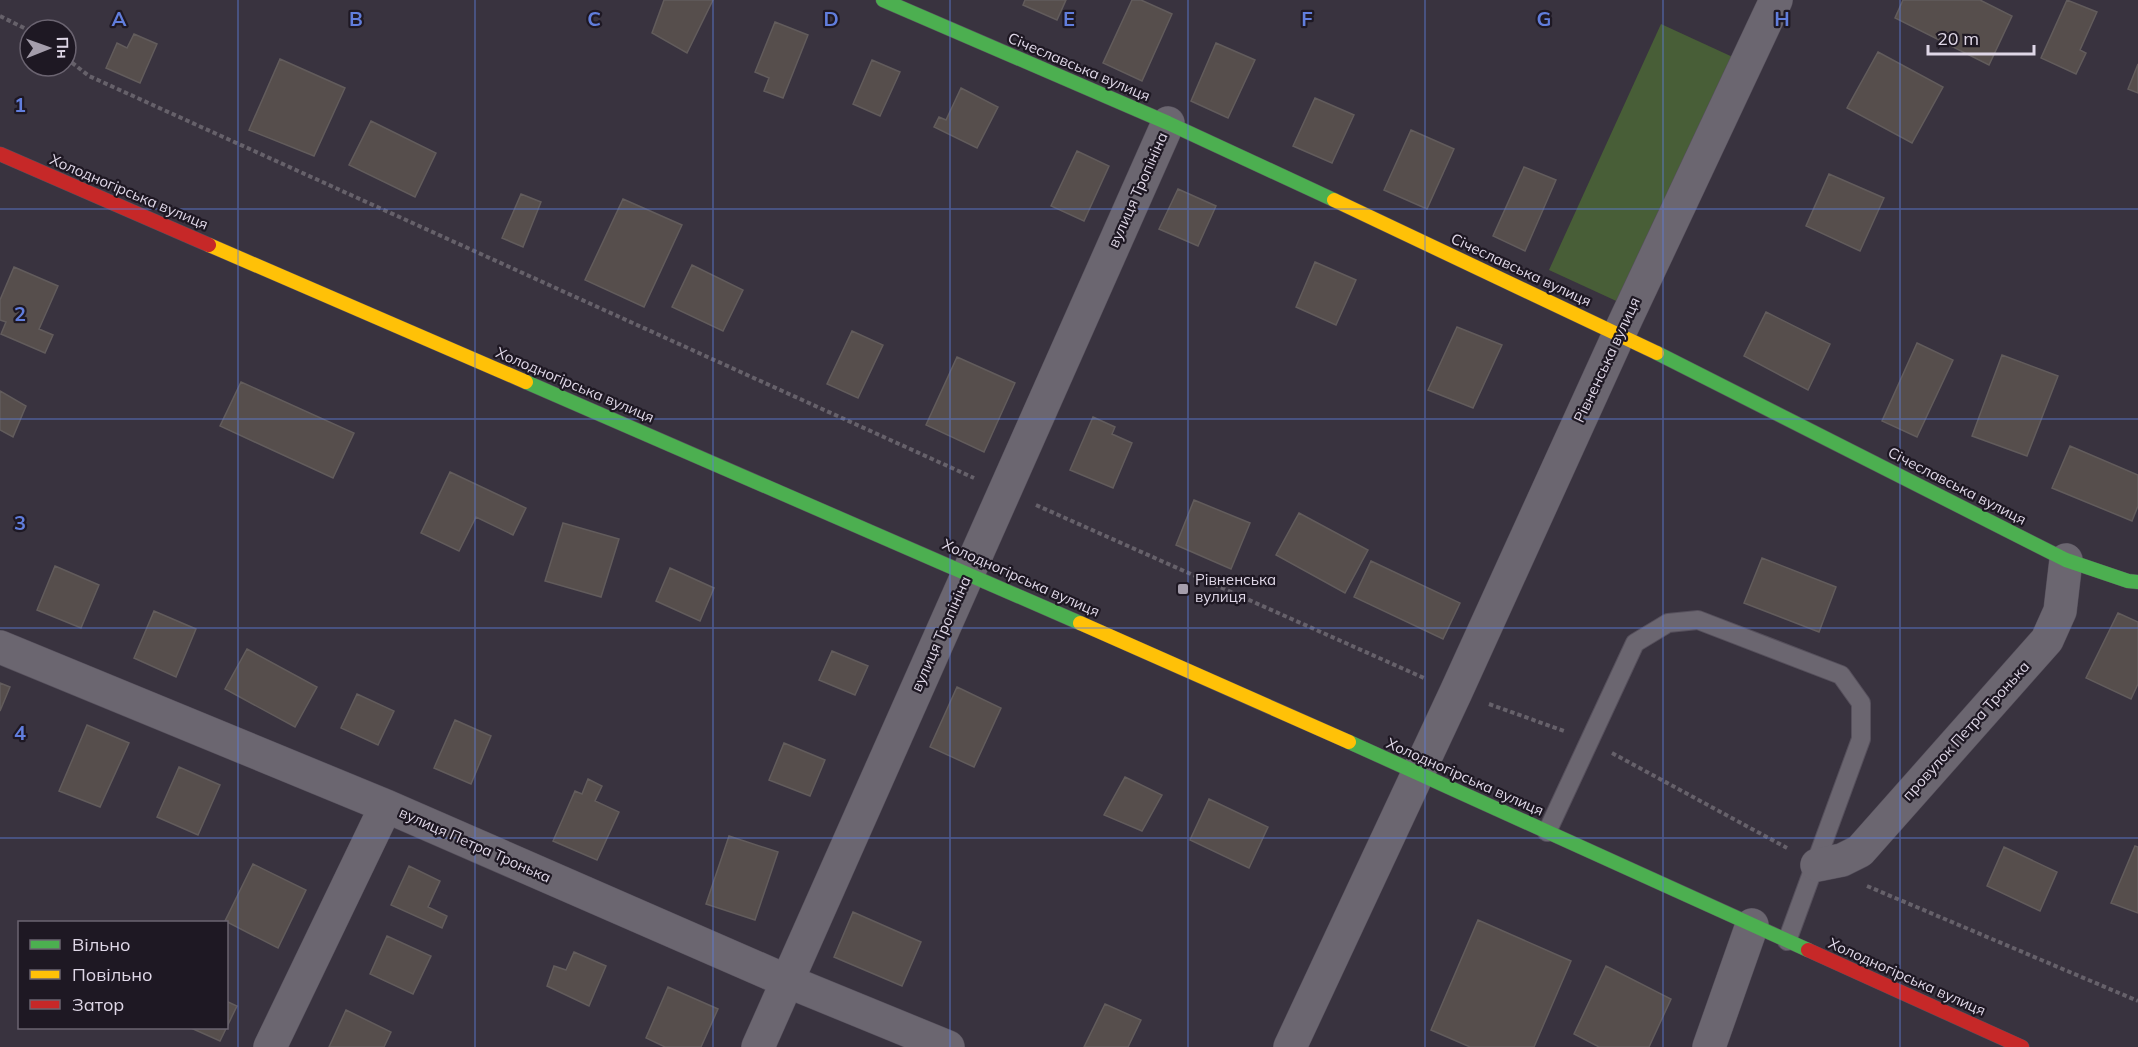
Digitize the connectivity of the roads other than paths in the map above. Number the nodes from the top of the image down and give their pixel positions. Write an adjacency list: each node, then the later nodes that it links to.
1 (883, 0): 3 (main road, Січеславська вулиця)
2 (1776, 0): 5 (street, Рівненська вулиця)
3 (1168, 123): 5 (main road, Січеславська вулиця); 7 (street, вулиця Тропініна)
4 (0, 154): 7 (main road, Холодногірська вулиця)
5 (1618, 334): 6 (main road, Січеславська вулиця); 10 (street, Рівненська вулиця)
6 (2066, 560): 8 (main road, Січеславська вулиця); 13 (street, провулок Петра Тронька)
7 (968, 573): 10 (main road, Холодногірська вулиця); 16 (street, вулиця Тропініна)
8 (2138, 582)
9 (0, 647): 11 (street, вулиця Петра Тронька)
10 (1418, 773): 12 (main road, Холодногірська вулиця); 20 (street, Рівненська вулиця)
11 (386, 806): 16 (street, вулиця Петра Тронька); 17 (street)
12 (1547, 832): 13 (lane); 14 (main road, Холодногірська вулиця)
13 (1817, 865): 15 (lane)
14 (1752, 925): 15 (main road, Холодногірська вулиця); 21 (street)
15 (1787, 941): 22 (main road, Холодногірська вулиця)
16 (788, 981): 18 (street, вулиця Тропініна); 19 (street, вулиця Петра Тронька)
17 (270, 1047)
18 (758, 1047)
19 (948, 1047)
20 (1290, 1047)
21 (1710, 1047)
22 (2022, 1047)

